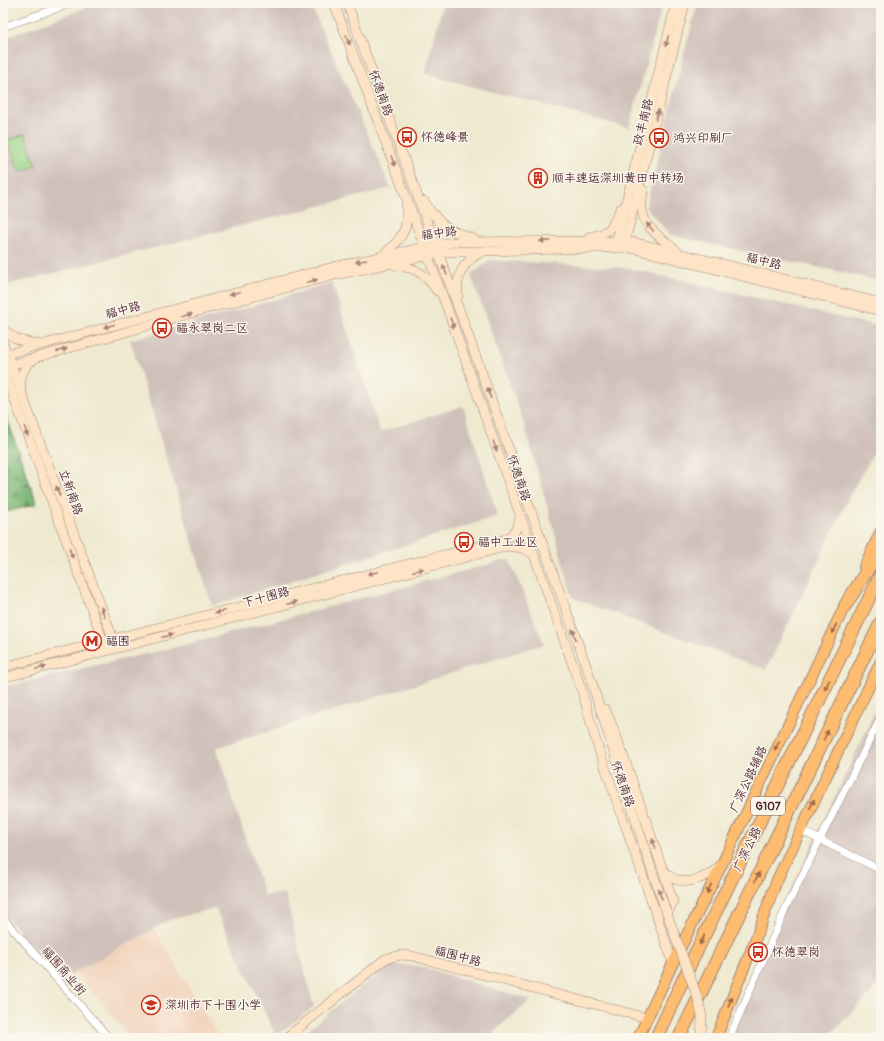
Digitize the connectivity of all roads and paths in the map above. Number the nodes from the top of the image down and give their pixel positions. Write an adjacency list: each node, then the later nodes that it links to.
1 (72, 3): 6 (street)
2 (334, 3): 9 (main road, 怀德南路, one-way to 9)
3 (347, 3): 10 (main road, 怀德南路)
4 (676, 3): 7 (main road, 政丰南路, one-way to 7)
5 (685, 3): 8 (main road, 政丰南路, one-way to 5)
6 (3, 28)
7 (645, 128): 11 (main road); 13 (main road, 政丰南路)
8 (645, 163): 13 (main road, 政丰南路); 17 (main road, one-way to 8)
9 (404, 189): 16 (main road, 怀德南路); 18 (main road)
10 (416, 189): 12 (main road); 14 (main road, 怀德南路)
11 (572, 241): 12 (main road, 福中路, one-way to 12); 13 (main road, 福中路)
12 (481, 242): 14 (main road, 福中路)
13 (620, 244): 15 (main road, 福中路); 17 (main road, 福中路); 22 (main road, 福中路)
14 (438, 249): 15 (main road, 福中路); 16 (main road, 福中路); 23 (main road, 怀德南路, one-way to 14)
15 (486, 250): 23 (main road)
16 (426, 251): 18 (main road, 福中路); 19 (main road, 福中路); 21 (main road, 怀德南路)
17 (680, 253): 20 (main road, 福中路)
18 (382, 256): 25 (main road, 福中路, one-way to 25)
19 (390, 264): 21 (main road); 28 (main road, 福中路, one-way to 19)
20 (881, 303)
21 (446, 305): 33 (main road, 怀德南路, one-way to 33)
22 (881, 311)
23 (460, 312): 46 (main road, 怀德南路, one-way to 23)
24 (3, 329): 25 (main road)
25 (54, 341): 27 (main road, 福中路)
26 (3, 344): 27 (main road, 立新南路)
27 (5, 354): 29 (main road, 立新南路)
28 (38, 357): 29 (main road, 福中路); 31 (main road)
29 (6, 367): 31 (main road, 立新南路); 32 (main road, 立新南路)
30 (3, 391): 32 (main road)
31 (21, 393): 40 (main road, 立新南路, one-way to 31)
32 (18, 409): 41 (main road, 立新南路, one-way to 41)
33 (520, 517): 36 (main road, 怀德南路); 40 (main road, 下十围路, one-way to 40)
34 (881, 531): 38 (main road, 广深公路辅路)
35 (881, 548): 38 (highway)
36 (533, 554): 42 (main road, 下十围路, one-way to 36); 54 (main road, 怀德南路)
37 (881, 574): 61 (highway, 广深公路 / G107, one-way to 61)
38 (845, 606): 51 (main road, 广深公路辅路, one-way to 51)
39 (881, 622): 62 (highway, 广深公路 / G107, one-way to 39)
40 (113, 639): 41 (main road, 下十围路); 42 (main road, 立新南路)
41 (104, 642): 43 (main road, 立新南路); 45 (main road, 下十围路)
42 (117, 649): 43 (main road, 下十围路)
43 (107, 651): 47 (main road, 下十围路, one-way to 43)
44 (881, 661): 49 (main road, one-way to 44)
45 (3, 667)
46 (588, 671): 52 (main road, 怀德南路, one-way to 46); 63 (main road, 怀德南路, one-way to 46, bridge)
47 (3, 678)
48 (881, 717): 50 (street)
49 (800, 830): 50 (street); 64 (main road, one-way to 49)
50 (821, 840): 53 (street); 65 (street)
51 (722, 864): 52 (main road); 56 (main road, 广深公路辅路, one-way to 56)
52 (663, 870): 54 (main road, 怀德南路)
53 (881, 870)
54 (652, 902): 56 (main road, 怀德南路)
55 (3, 918): 58 (street, 福围商业街)
56 (673, 963): 57 (main road, 广深公路辅路)
57 (646, 1018): 59 (main road, 福围中路); 60 (main road, 广深公路辅路)
58 (109, 1038)
59 (286, 1038)
60 (638, 1038)
61 (656, 1038)
62 (679, 1038)
63 (701, 1038)
64 (716, 1038)
65 (729, 1038)

